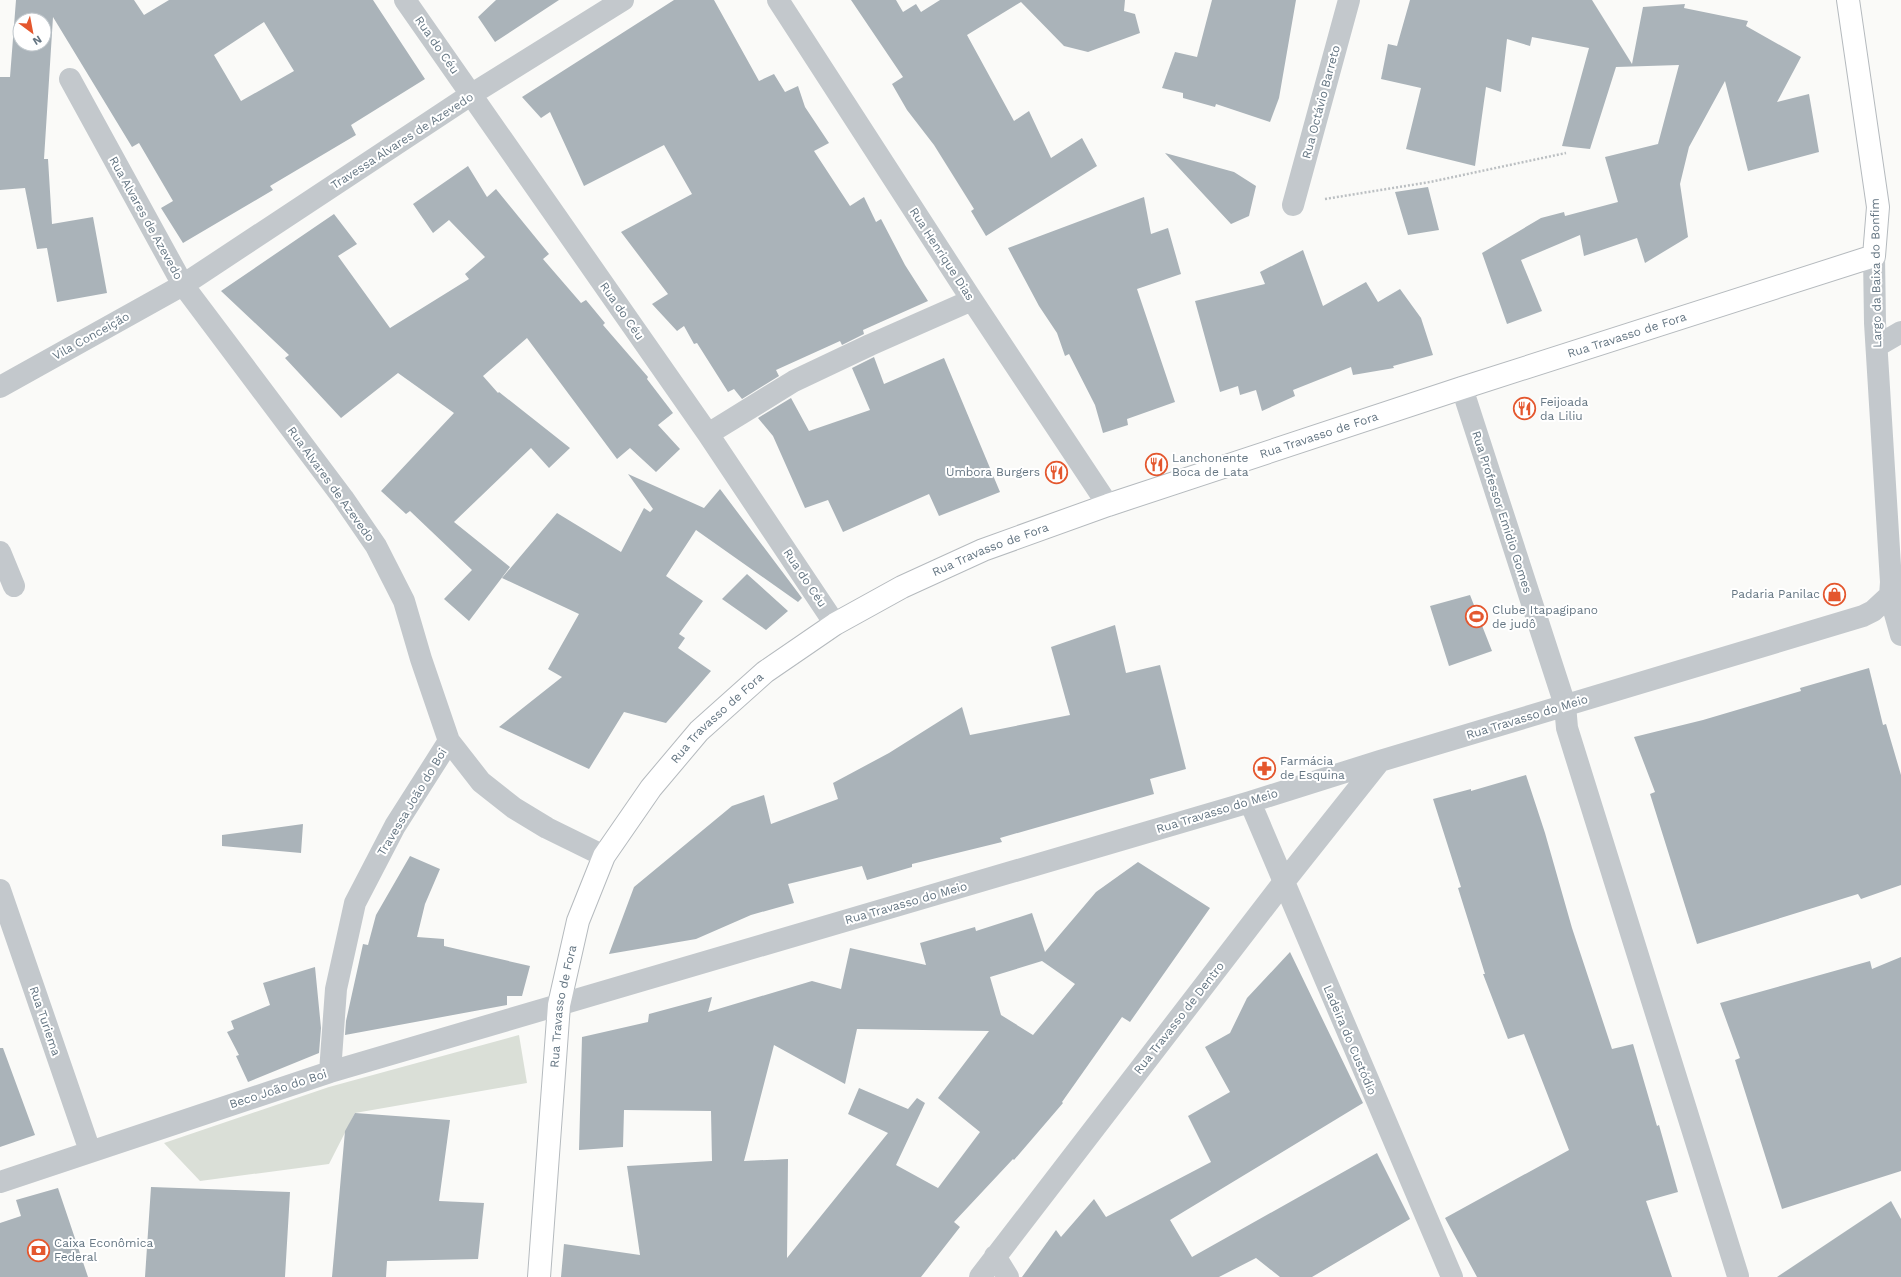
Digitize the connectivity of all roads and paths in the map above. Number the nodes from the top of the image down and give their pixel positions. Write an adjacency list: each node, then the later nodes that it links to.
1 (405, 0): 7 (street, Rua do Céu)
2 (623, 0): 7 (street, Travessa Alvares de Azevedo)
3 (778, 0): 12 (street, Rua Henrique Dias)
4 (1349, 0): 9 (street, Rua Octávio Barreto)
5 (1848, 0): 10 (main road, Largo da Baixa do Bonfim)
6 (70, 79): 11 (street, Rua Alvares de Azevedo)
7 (472, 94): 11 (street, Travessa Alvares de Azevedo); 17 (street, Rua do Céu)
8 (1566, 153): 9 (path)
9 (1293, 205)
10 (1874, 256): 14 (street, Largo da Baixa do Bonfim); 16 (main road, Rua Travasso de Fora)
11 (183, 285): 15 (street, Vila Conceição); 25 (street, Rua Alvares de Azevedo)
12 (972, 300): 17 (street); 18 (street, Rua Henrique Dias)
13 (1901, 332): 14 (street)
14 (1877, 346): 21 (street, Largo da Baixa do Bonfim)
15 (0, 387)
16 (1462, 388): 18 (main road, Rua Travasso de Fora); 24 (street, Rua Professor Emidio Gomes)
17 (708, 434): 22 (street, Rua do Céu)
18 (1108, 505): 22 (main road, Rua Travasso de Fora)
19 (0, 552): 20 (street)
20 (14, 586)
21 (1896, 591): 23 (street, Largo da Baixa do Bonfim); 24 (street, Rua Travasso do Meio)
22 (835, 624): 28 (main road, Rua Travasso de Fora)
23 (1901, 635)
24 (1564, 705): 26 (street, Rua Travasso do Meio); 37 (street, Rua Professor Emidio Gomes)
25 (449, 741): 28 (street, Rua Alvares de Azevedo); 33 (street, Travessa João do Boi)
26 (1380, 761): 27 (street, Rua Travasso do Meio); 29 (street, Rua Travasso de Dentro)
27 (1250, 802): 29 (street, Ladeira do Custódio); 32 (street, Rua Travasso do Meio)
28 (604, 856): 32 (main road, Rua Travasso de Fora)
29 (1283, 883): 36 (street, Rua Travasso de Dentro); 41 (street, Ladeira do Custódio)
30 (0, 890): 31 (street, Rua Turiema)
31 (4, 917): 34 (street, Rua Turiema)
32 (560, 1005): 33 (street, Beco João do Boi); 38 (main road, Rua Travasso de Fora)
33 (330, 1072): 34 (street, Beco João do Boi)
34 (90, 1151): 35 (street, Beco João do Boi)
35 (0, 1182)
36 (995, 1256): 39 (street, Rua Travasso de Dentro); 40 (street)
37 (1738, 1276)
38 (539, 1277)
39 (980, 1277)
40 (1008, 1277)
41 (1452, 1277)

